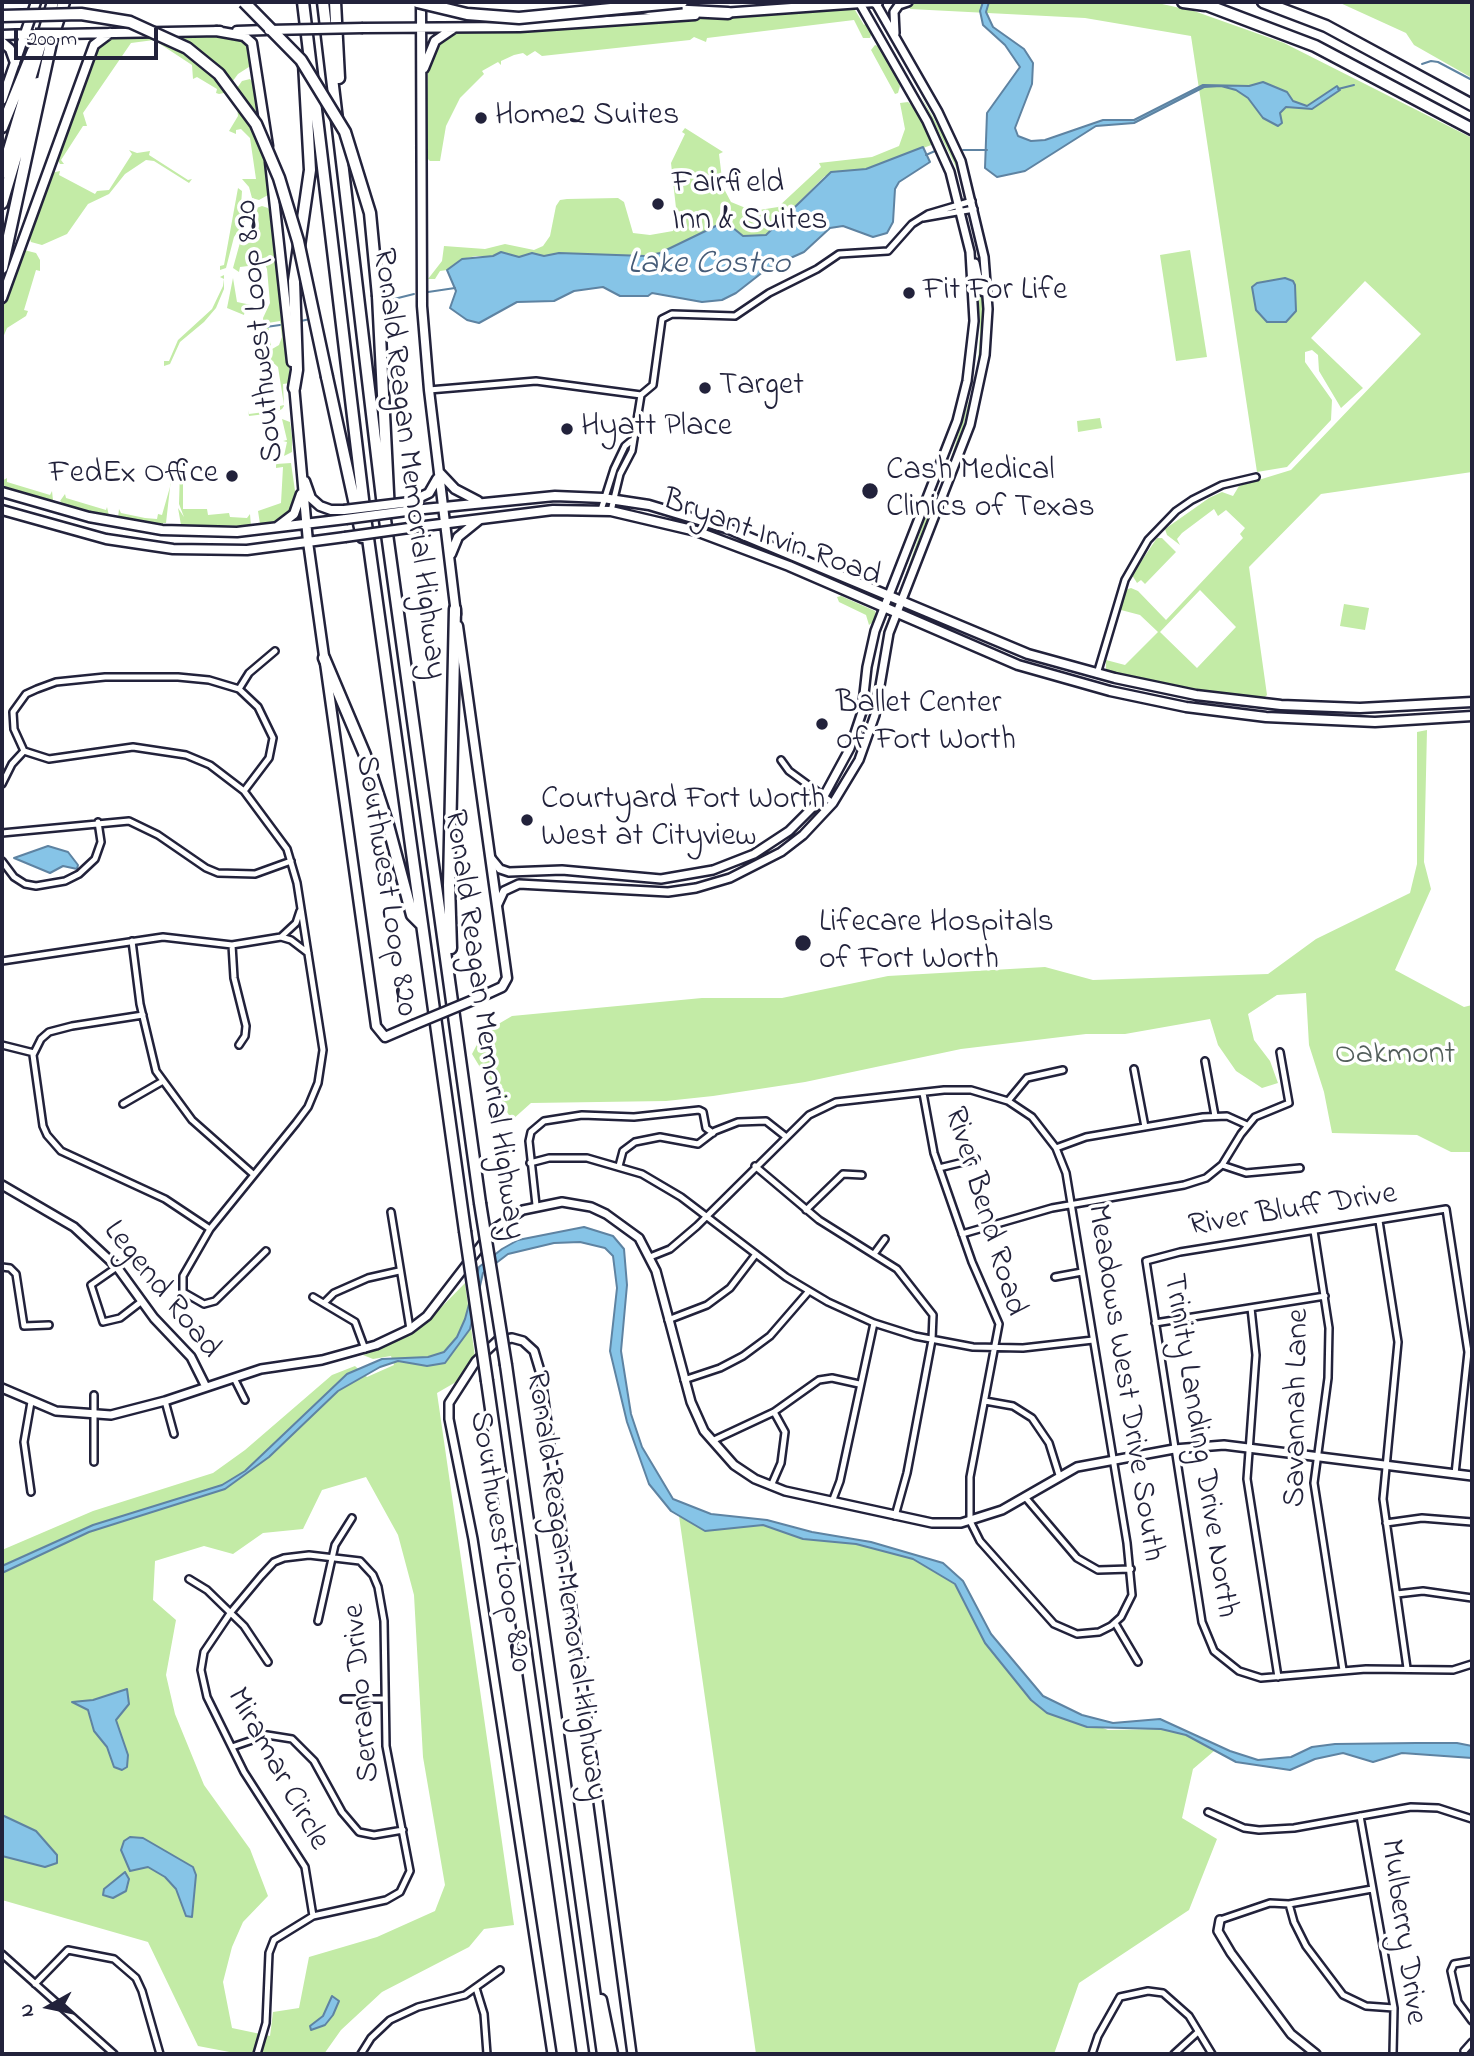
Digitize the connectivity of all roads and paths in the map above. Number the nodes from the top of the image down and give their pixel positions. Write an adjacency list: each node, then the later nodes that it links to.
1 (36, 2): 29 (main road)
2 (53, 2): 37 (highway); 40 (highway)
3 (64, 2): 32 (highway)
4 (244, 2): 74 (highway, bridge)
5 (303, 2): 21 (highway, Ronald Reagan Memorial Highway)
6 (323, 2): 39 (highway, Ronald Reagan Memorial Highway)
7 (335, 2): 39 (highway)
8 (419, 2): 10 (highway, bridge); 23 (main road, Southwest Loop 820)
9 (616, 2): 20 (highway)
10 (682, 2)
11 (859, 2): 12 (main road); 18 (main road); 43 (street)
12 (876, 2): 30 (street)
13 (908, 2): 30 (street)
14 (1184, 2): 19 (highway)
15 (1199, 2): 19 (highway)
16 (1263, 2): 24 (highway)
17 (1280, 2): 24 (highway)
18 (820, 4): 20 (main road)
19 (1212, 5): 38 (highway)
20 (728, 13): 25 (main road)
21 (304, 14): 50 (highway); 93 (highway, Ronald Reagan Memorial Highway)
22 (2, 16): 93 (highway, bridge)
23 (421, 26): 25 (main road); 26 (main road, bridge); 34 (main road, Southwest Loop 820)
24 (1326, 26): 36 (highway)
25 (456, 27): 34 (main road)
26 (216, 31): 27 (main road); 50 (main road, Southwest Loop 820)
27 (110, 33): 29 (main road, bridge); 47 (main road)
28 (2, 34): 29 (main road)
29 (30, 34): 33 (main road)
30 (895, 37): 42 (street)
31 (2, 42): 33 (main road)
32 (51, 43): 41 (highway); 45 (highway)
33 (15, 65): 35 (main road)
34 (421, 82): 51 (main road, Southwest Loop 820)
35 (2, 100)
36 (1472, 105)
37 (2, 127)
38 (1472, 129)
39 (341, 141): 74 (highway, Ronald Reagan Memorial Highway)
40 (2, 173)
41 (2, 203)
42 (973, 205): 43 (street); 46 (street)
43 (961, 208): 44 (street); 52 (street)
44 (970, 252): 46 (street); 48 (street)
45 (2, 268)
46 (988, 293): 49 (street)
47 (2, 298)
48 (967, 381): 49 (street); 59 (street)
49 (980, 385): 61 (street)
50 (294, 388): 54 (main road, Southwest Loop 820)
51 (429, 390): 52 (street); 56 (main road, Southwest Loop 820)
52 (641, 395): 53 (street)
53 (632, 441): 55 (street); 57 (street)
54 (300, 469): 60 (main road, Southwest Loop 820); 69 (main road)
55 (614, 470): 57 (street); 63 (street)
56 (439, 472): 64 (main road); 65 (main road); 66 (main road, Southwest Loop 820)
57 (620, 474): 63 (street)
58 (1256, 477): 86 (street)
59 (934, 486): 61 (street); 77 (street)
60 (302, 487): 72 (main road, Southwest Loop 820); 73 (main road)
61 (946, 490): 78 (street)
62 (2, 492): 73 (main road, Bryant Irvin Road)
63 (608, 499): 64 (main road, Bryant Irvin Road); 68 (street); 77 (main road, Bryant Irvin Road)
64 (481, 502): 66 (main road, Bryant Irvin Road)
65 (412, 506): 66 (main road, Bryant Irvin Road); 69 (main road, Bryant Irvin Road, bridge)
66 (442, 507): 71 (main road, Southwest Loop 820)
67 (2, 510): 75 (main road, Bryant Irvin Road)
68 (606, 511): 70 (main road, Bryant Irvin Road); 79 (main road, Bryant Irvin Road)
69 (345, 514): 72 (main road, Bryant Irvin Road)
70 (481, 519): 71 (main road, Bryant Irvin Road); 76 (main road)
71 (444, 523): 75 (main road, Bryant Irvin Road, bridge); 76 (main road, Southwest Loop 820)
72 (307, 525): 73 (main road, Bryant Irvin Road); 75 (main road, Southwest Loop 820)
73 (271, 529)
74 (387, 533): 121 (highway, Ronald Reagan Memorial Highway)
75 (308, 542): 85 (main road, Southwest Loop 820)
76 (449, 568): 80 (main road, Southwest Loop 820)
77 (890, 596): 78 (main road, Bryant Irvin Road); 79 (street)
78 (902, 601): 81 (street); 82 (main road, Bryant Irvin Road)
79 (885, 608): 81 (main road, Bryant Irvin Road); 95 (street)
80 (455, 609): 107 (main road, Southwest Loop 820); 121 (highway)
81 (897, 614): 84 (main road, Bryant Irvin Road); 96 (street)
82 (994, 640): 84 (main road); 86 (main road, Bryant Irvin Road)
83 (275, 650): 89 (street)
84 (990, 654): 87 (main road, Bryant Irvin Road)
85 (324, 658): 113 (main road, Southwest Loop 820, bridge); 115 (highway)
86 (1097, 674): 87 (main road); 88 (main road, Bryant Irvin Road); 91 (main road)
87 (1077, 682): 91 (main road, Bryant Irvin Road)
88 (1136, 683): 90 (main road, Bryant Irvin Road); 92 (main road)
89 (239, 689): 98 (street); 101 (street)
90 (1166, 689): 92 (main road); 94 (main road, Bryant Irvin Road)
91 (1110, 691): 92 (main road, Bryant Irvin Road)
92 (1147, 699): 97 (main road, Bryant Irvin Road)
93 (391, 700): 115 (highway, Ronald Reagan Memorial Highway)
94 (1472, 702)
95 (862, 712): 96 (street); 102 (street)
96 (875, 715): 103 (street)
97 (1472, 716)
98 (24, 751): 100 (street); 101 (street)
99 (781, 761): 102 (street)
100 (2, 784)
101 (244, 792): 109 (street)
102 (824, 796): 103 (street); 106 (street)
103 (833, 803): 110 (street)
104 (98, 822): 105 (street); 108 (street); 109 (street)
105 (2, 833)
106 (754, 855): 110 (street); 111 (street)
107 (491, 858): 111 (street); 113 (main road, Southwest Loop 820)
108 (2, 861)
109 (291, 861): 114 (street)
110 (759, 865): 112 (street)
111 (639, 878): 112 (street)
112 (636, 890): 113 (street)
113 (498, 904)
114 (301, 908): 116 (street); 119 (street)
115 (421, 924): 259 (highway, Ronald Reagan Memorial Highway, bridge)
116 (281, 937): 118 (street); 119 (street)
117 (132, 941): 118 (street); 120 (street); 122 (street)
118 (232, 945): 124 (street)
119 (308, 953): 147 (street)
120 (2, 961)
121 (452, 990): 239 (highway, Ronald Reagan Memorial Highway, bridge)
122 (143, 1015): 126 (street); 130 (street)
123 (2, 1045): 126 (street)
124 (239, 1045)
125 (1280, 1052): 135 (street)
126 (34, 1053): 156 (street)
127 (1205, 1061): 134 (street)
128 (1133, 1069): 136 (street)
129 (1063, 1070): 132 (street)
130 (163, 1081): 133 (street); 147 (street)
131 (923, 1093): 132 (street); 138 (street); 145 (street, River Bend Road)
132 (1008, 1101): 139 (street, Meadows West Drive South)
133 (123, 1104)
134 (1215, 1116): 135 (street); 136 (street)
135 (1247, 1125): 142 (street)
136 (1144, 1127): 139 (street)
137 (713, 1133): 138 (street); 141 (street); 143 (street)
138 (785, 1136): 144 (street)
139 (1056, 1148): 151 (street, Meadows West Drive South)
140 (976, 1159): 145 (street)
141 (530, 1163): 143 (street); 150 (street)
142 (1222, 1165): 146 (street); 151 (street)
143 (619, 1166): 154 (street)
144 (755, 1166): 152 (street); 154 (street)
145 (939, 1168): 158 (street, River Bend Road)
146 (1300, 1168)
147 (253, 1174): 156 (street)
148 (862, 1175): 152 (street)
149 (2, 1185): 166 (street, Legend Road)
150 (536, 1205): 163 (street); 180 (street)
151 (1072, 1205): 158 (street); 168 (street, Meadows West Drive South)
152 (806, 1210): 162 (street)
153 (391, 1212): 167 (street)
154 (705, 1218): 161 (street); 163 (street)
155 (1379, 1221): 157 (street, River Bluff Drive); 204 (street); 205 (street, River Bluff Drive)
156 (210, 1229): 160 (street)
157 (1314, 1231): 164 (street, River Bluff Drive); 171 (street, Savannah Lane)
158 (962, 1234): 183 (street, River Bend Road)
159 (886, 1239): 162 (street)
160 (265, 1251)
161 (756, 1254): 170 (street); 176 (street)
162 (874, 1254): 181 (street)
163 (650, 1257): 176 (street)
164 (1148, 1259): 178 (street, Trinity Landing Drive North)
165 (2, 1267): 179 (street)
166 (117, 1267): 173 (street, Legend Road); 173 (street)
167 (399, 1271): 174 (street); 180 (street)
168 (1082, 1272): 169 (street); 182 (street, Meadows West Drive South)
169 (1055, 1277)
170 (809, 1291): 177 (street); 186 (street)
171 (1325, 1296): 175 (street); 201 (street, Savannah Lane)
172 (313, 1297): 174 (street)
173 (142, 1301): 188 (street, Legend Road)
174 (324, 1303): 184 (street)
175 (1251, 1308): 178 (street); 199 (street)
176 (668, 1320): 186 (street)
177 (874, 1323): 181 (street); 187 (street)
178 (1155, 1323): 200 (street, Trinity Landing Drive North)
179 (49, 1325)
180 (410, 1329): 184 (street)
181 (932, 1340): 183 (street); 212 (street)
182 (1093, 1340): 183 (street); 202 (street, Meadows West Drive South)
183 (996, 1347): 193 (street, River Bend Road)
184 (365, 1349): 185 (street)
185 (234, 1378): 188 (street); 191 (street)
186 (684, 1380): 198 (street)
187 (859, 1384): 195 (street); 211 (street)
188 (206, 1387): 192 (street)
189 (2, 1388): 194 (street)
190 (93, 1395): 196 (street)
191 (245, 1400)
192 (165, 1401): 196 (street); 197 (street)
193 (985, 1401): 206 (street); 214 (street, River Bend Road)
194 (31, 1402): 196 (street); 209 (street)
195 (774, 1412): 198 (street); 208 (street)
196 (91, 1415): 203 (street)
197 (174, 1433)
198 (711, 1441): 208 (street)
199 (1249, 1447): 200 (street); 201 (street); 230 (street)
200 (1174, 1449): 202 (street); 230 (street, Trinity Landing Drive North)
201 (1317, 1456): 204 (street); 229 (street, Savannah Lane)
202 (1112, 1459): 206 (street); 218 (street, Meadows West Drive South)
203 (94, 1462)
204 (1385, 1465): 205 (street); 216 (street)
205 (1455, 1474): 207 (street)
206 (1059, 1475): 210 (street)
207 (1472, 1476)
208 (771, 1486): 211 (street)
209 (31, 1492)
210 (1025, 1497): 214 (street); 218 (street)
211 (832, 1502): 212 (street)
212 (895, 1516): 214 (street)
213 (352, 1518): 217 (street)
214 (970, 1521): 224 (street)
215 (1472, 1522): 216 (street)
216 (1386, 1523): 220 (street)
217 (332, 1557): 222 (street, Miramar Circle); 223 (street); 232 (street, Serrano Drive)
218 (1131, 1569): 224 (street, Meadows West Drive South)
219 (189, 1579): 222 (street)
220 (1397, 1594): 221 (street); 228 (street)
221 (1472, 1598)
222 (231, 1612): 225 (street); 233 (street, Miramar Circle)
223 (318, 1621)
224 (1115, 1623): 226 (street)
225 (268, 1662)
226 (1138, 1662)
227 (1472, 1664): 228 (street, Trinity Landing Drive North)
228 (1407, 1668): 229 (street, Trinity Landing Drive North)
229 (1343, 1670): 230 (street, Trinity Landing Drive North)
230 (1278, 1677)
231 (344, 1699): 232 (street)
232 (384, 1699): 237 (street, Serrano Drive)
233 (232, 1747): 237 (street); 241 (street, Miramar Circle)
234 (1208, 1812): 235 (street)
235 (1360, 1816): 236 (street); 238 (street, Mulberry Drive)
236 (1472, 1819)
237 (403, 1830): 241 (street, Serrano Drive)
238 (1372, 1889): 240 (street); 248 (street, Mulberry Drive)
239 (581, 1896): 260 (highway, Ronald Reagan Memorial Highway); 261 (highway)
240 (1289, 1903): 242 (street); 248 (street)
241 (313, 1916): 255 (street, Serrano Drive)
242 (1220, 1920): 266 (street)
243 (2, 1954): 246 (street)
244 (1472, 1961): 249 (street)
245 (500, 1970): 247 (street)
246 (35, 1984): 253 (street); 254 (street)
247 (476, 1988): 256 (street); 257 (street)
248 (1394, 2008): 267 (street, Mulberry Drive)
249 (1472, 2021)
250 (1198, 2032): 263 (street); 264 (street); 265 (street)
251 (1472, 2042): 252 (street)
252 (1464, 2051)
253 (114, 2054)
254 (160, 2054)
255 (257, 2054)
256 (361, 2054)
257 (487, 2054)
258 (552, 2054): 262 (street, Southwest Loop 820)
259 (583, 2054)
260 (603, 2054)
261 (612, 2054)
262 (632, 2054)
263 (1092, 2054)
264 (1174, 2054)
265 (1212, 2054)
266 (1316, 2054)
267 (1392, 2054)

